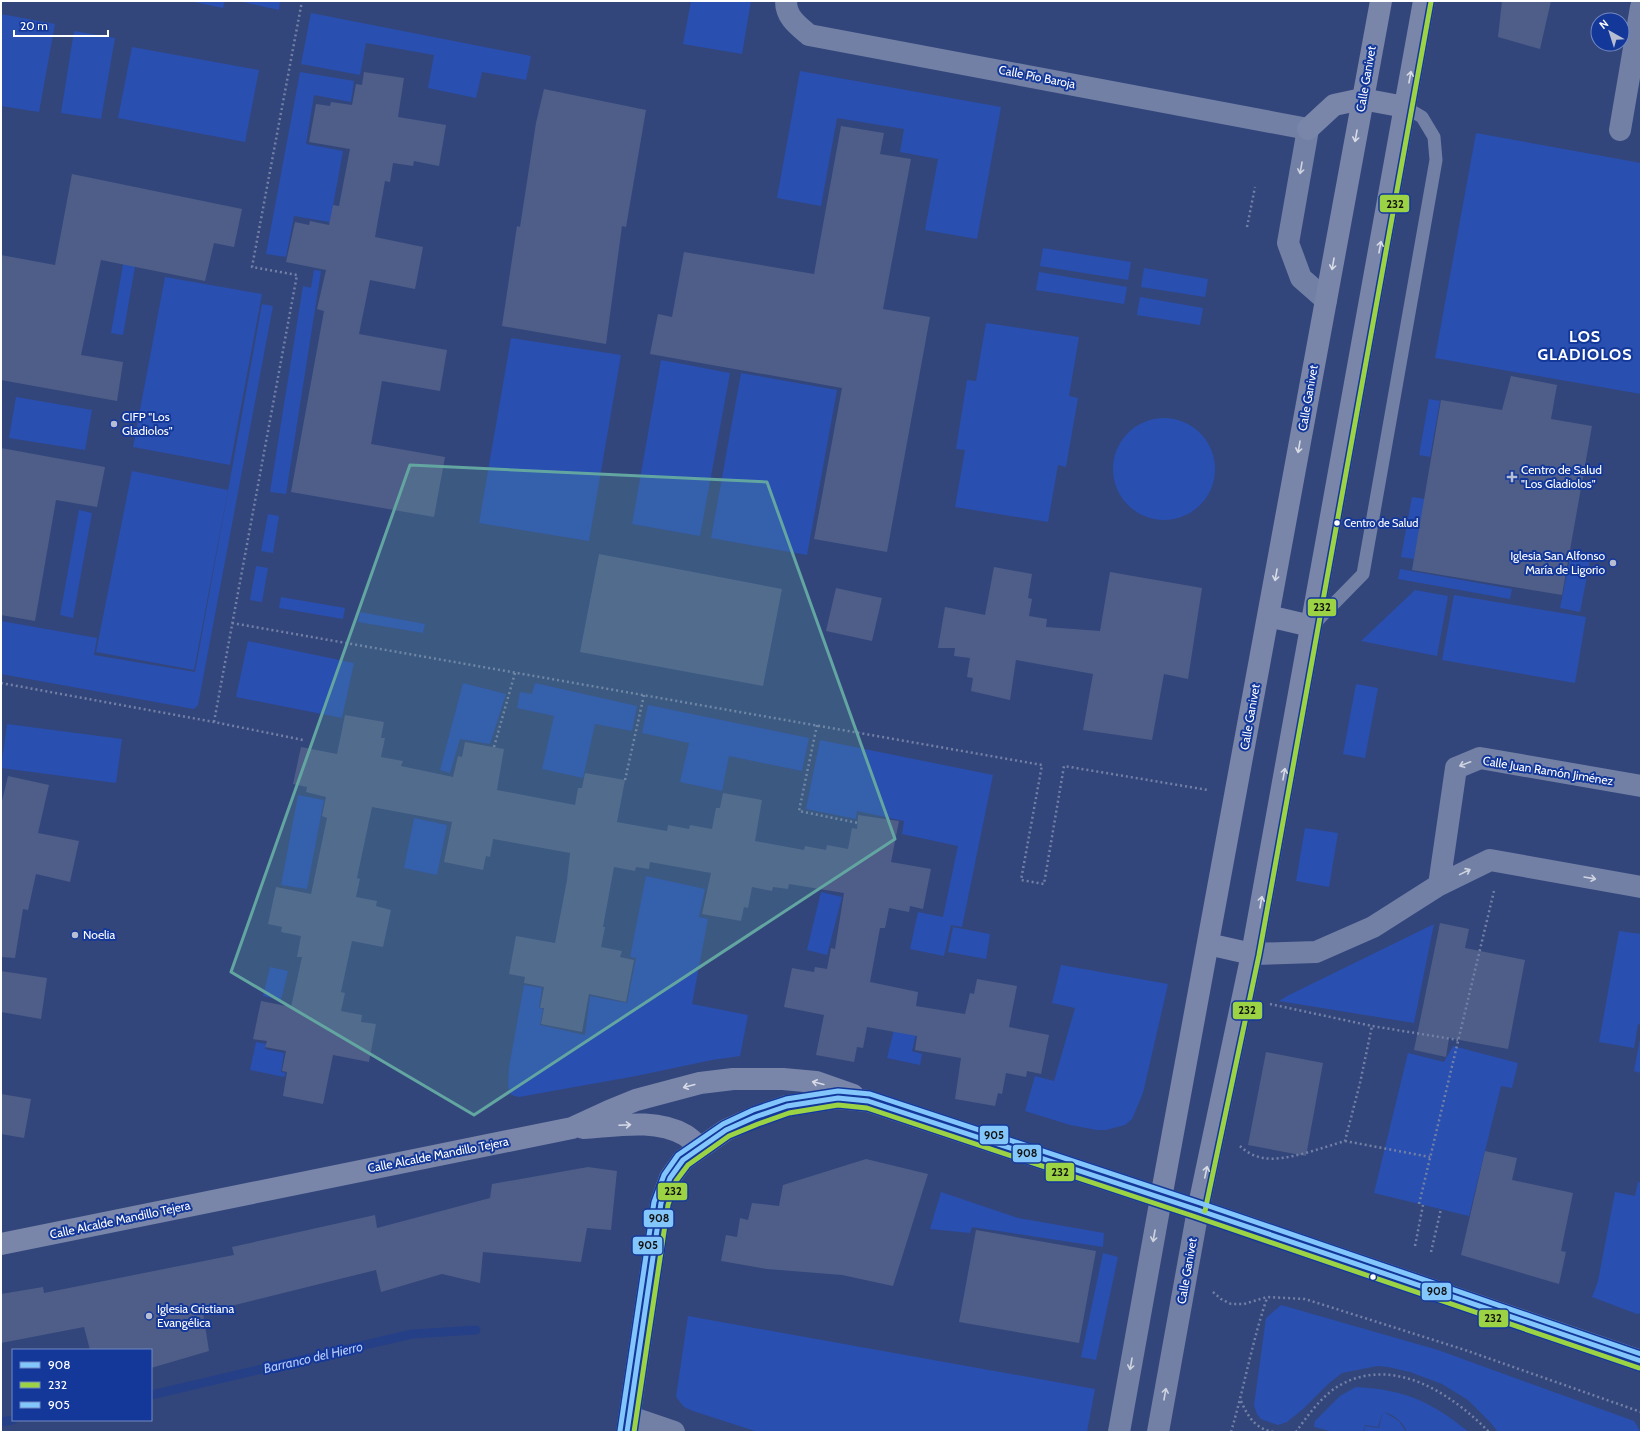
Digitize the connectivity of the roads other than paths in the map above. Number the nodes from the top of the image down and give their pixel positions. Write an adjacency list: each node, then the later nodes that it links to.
1 (786, 1): 7 (street, Calle Pío Baroja)
2 (1380, 1): 5 (street, Calle Ganivet)
3 (1424, 1): 6 (street, Calle Ganivet, one-way to 3)
4 (1641, 7): 8 (street)
5 (1362, 98): 6 (street); 7 (street); 9 (street, Calle Ganivet, one-way to 9)
6 (1405, 107): 11 (street, Calle Ganivet, one-way to 6); 11 (lane)
7 (1308, 129): 9 (street, one-way to 9)
8 (1620, 130)
9 (1326, 300): 10 (street, Calle Ganivet, one-way to 10)
10 (1268, 616): 11 (street); 15 (street, Calle Ganivet)
11 (1311, 626): 16 (street, Calle Ganivet, one-way to 11)
12 (1641, 786): 13 (street, Calle Juan Ramón Jiménez, one-way to 13)
13 (1439, 885): 14 (street, one-way to 14); 16 (street)
14 (1641, 887)
15 (1208, 944): 16 (street); 20 (street, Calle Ganivet)
16 (1252, 954): 21 (street, Calle Ganivet, one-way to 16)
17 (868, 1101): 18 (street, Calle Alcalde Mandillo Tejera, one-way to 18); 19 (street); 20 (street)
18 (572, 1128): 19 (street, one-way to 19); 22 (street, Calle Alcalde Mandillo Tejera)
19 (700, 1147): 24 (street)
20 (1161, 1198): 21 (street); 26 (street, Calle Ganivet, one-way to 26)
21 (1198, 1210): 23 (street); 27 (street, Calle Ganivet, one-way to 21)
22 (1, 1244)
23 (1641, 1361)
24 (628, 1425): 25 (street)
25 (674, 1432)
26 (1119, 1432)
27 (1158, 1432)

